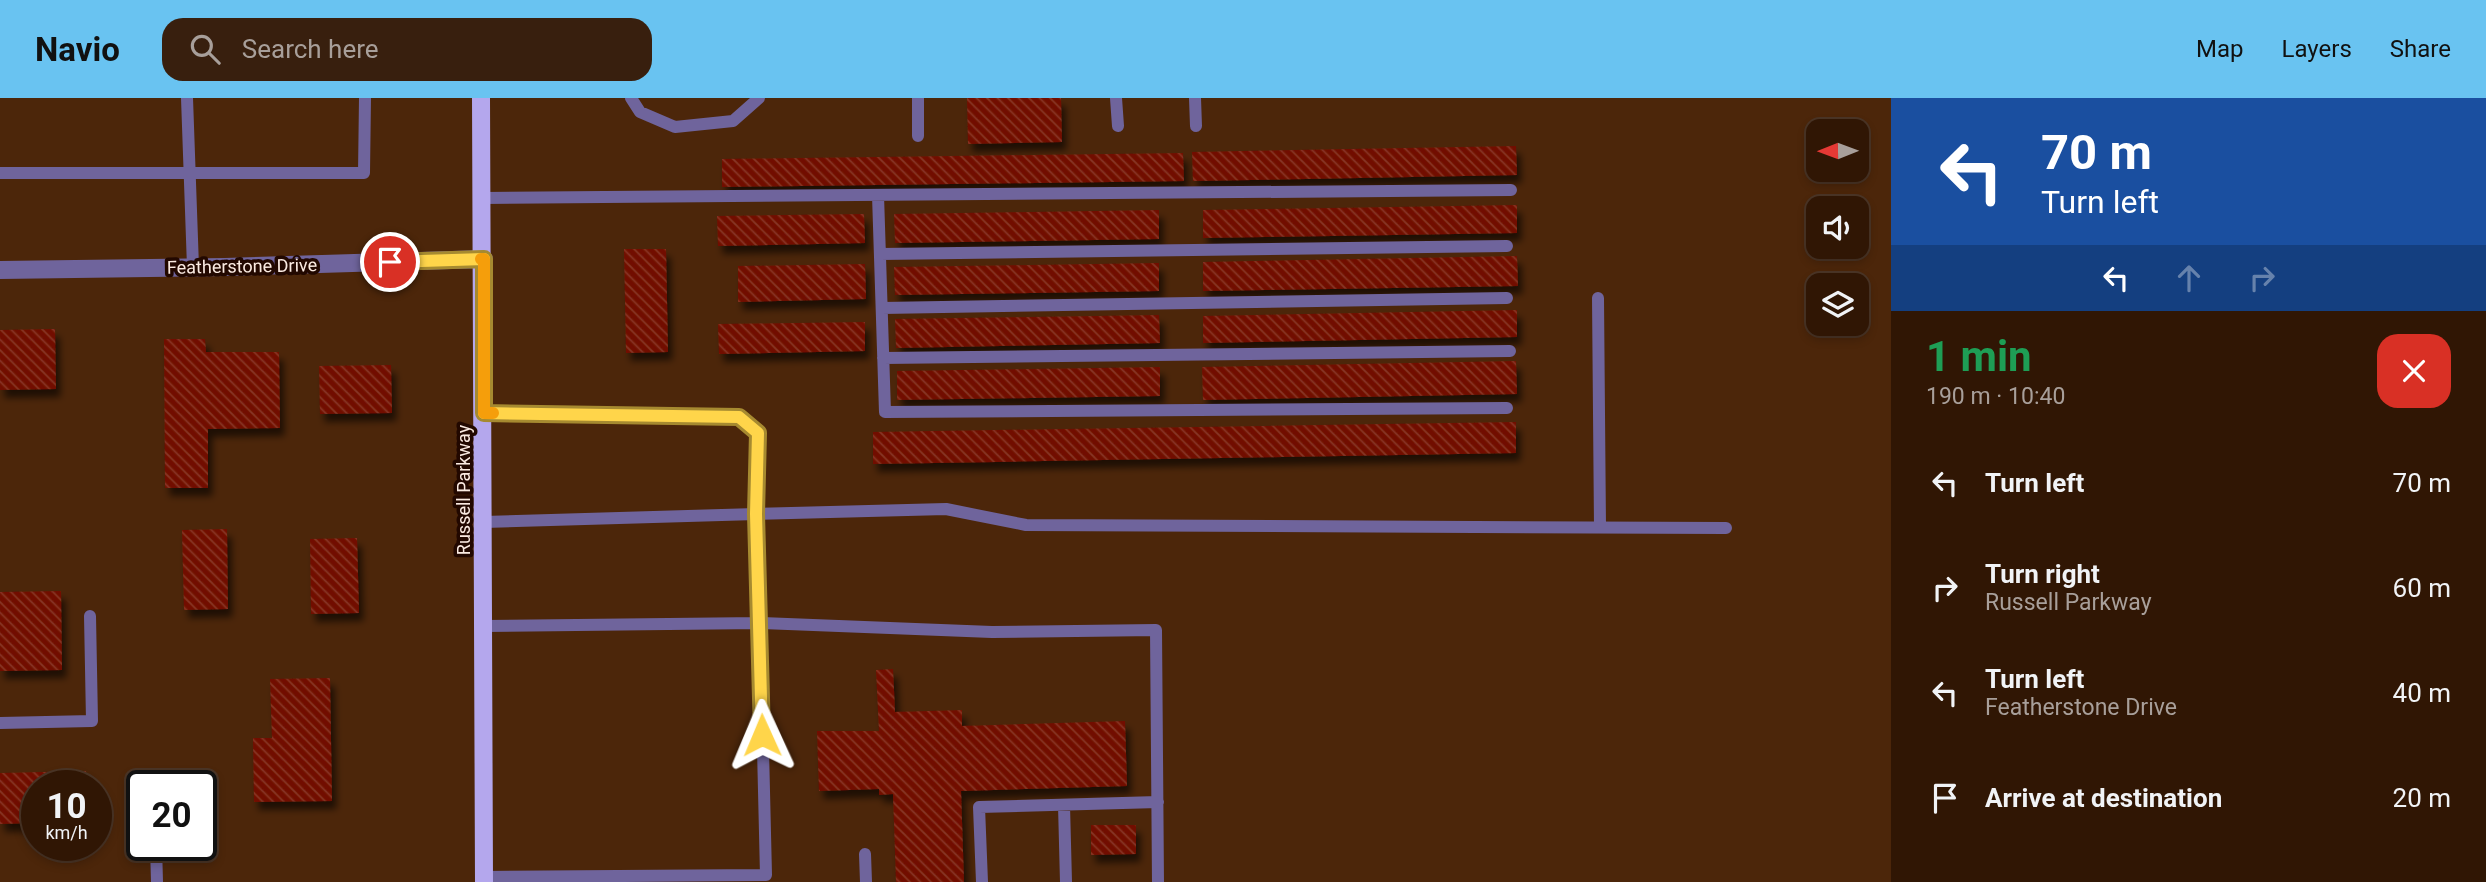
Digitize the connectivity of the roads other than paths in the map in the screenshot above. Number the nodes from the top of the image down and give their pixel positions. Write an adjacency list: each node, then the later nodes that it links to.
1 (187, 98): 13 (lane)
2 (365, 98): 13 (lane)
3 (481, 98): 16 (main road, Russell Parkway)
4 (631, 98): 5 (lane)
5 (759, 98)
6 (918, 98): 11 (lane)
7 (1116, 98): 9 (lane)
8 (1195, 98): 10 (lane)
9 (1118, 126)
10 (1196, 126)
11 (918, 136)
12 (0, 173): 13 (lane)
13 (190, 173): 20 (lane)
14 (1511, 190): 15 (lane)
15 (878, 195): 16 (lane); 18 (lane)
16 (483, 198): 19 (main road, Russell Parkway)
17 (1507, 246): 18 (lane)
18 (880, 254): 24 (lane)
19 (484, 259): 20 (street, Featherstone Drive); 28 (main road, Russell Parkway)
20 (193, 267): 21 (street, Featherstone Drive)
21 (0, 270)
22 (1507, 298): 24 (lane)
23 (1598, 298): 31 (lane)
24 (882, 308): 26 (lane)
25 (1510, 351): 26 (lane)
26 (883, 358): 27 (lane)
27 (1507, 408)
28 (484, 413): 29 (lane); 30 (main road, Russell Parkway)
29 (756, 514): 30 (lane); 31 (lane); 34 (lane)
30 (484, 522): 35 (main road, Russell Parkway)
31 (1600, 527): 32 (lane)
32 (1727, 528)
33 (90, 616): 36 (lane)
34 (760, 623): 35 (lane); 37 (lane); 41 (lane)
35 (484, 626): 42 (main road, Russell Parkway)
36 (0, 723)
37 (1158, 803): 38 (lane); 47 (lane)
38 (1064, 804): 45 (lane); 46 (lane)
39 (865, 855): 44 (lane)
40 (156, 861): 43 (lane)
41 (766, 878): 42 (lane)
42 (484, 880)
43 (156, 882)
44 (866, 882)
45 (982, 882)
46 (1066, 882)
47 (1158, 882)

